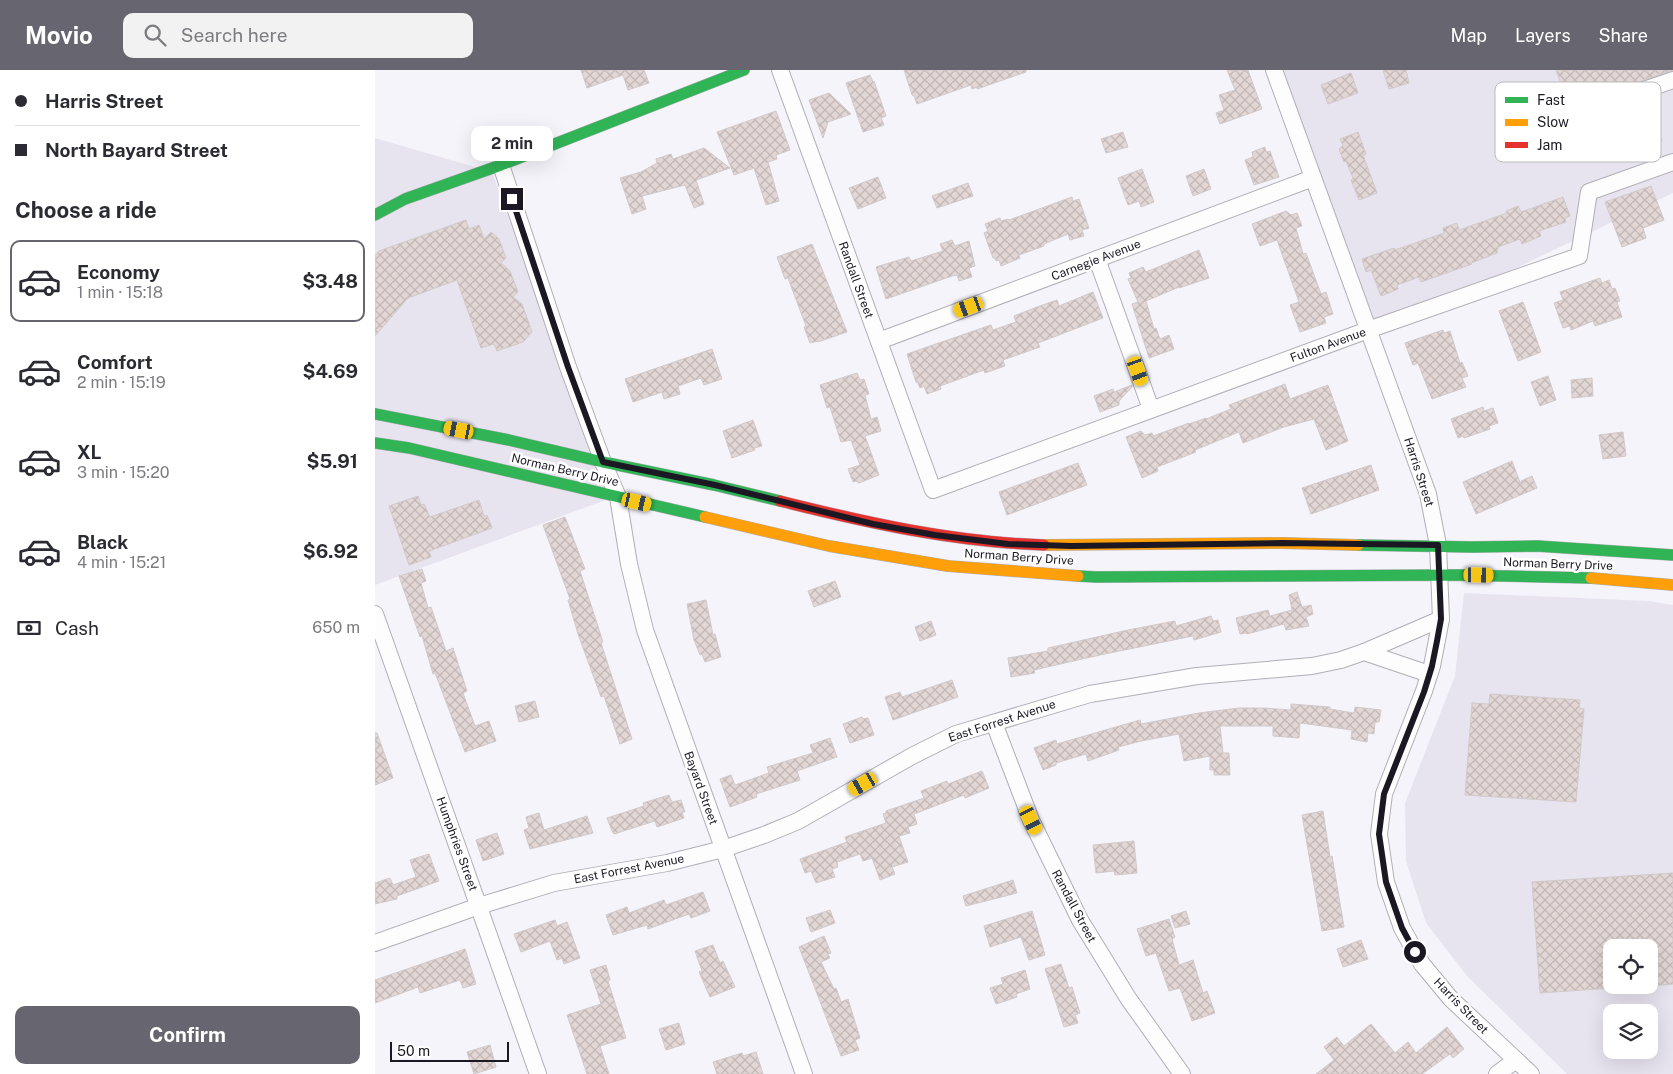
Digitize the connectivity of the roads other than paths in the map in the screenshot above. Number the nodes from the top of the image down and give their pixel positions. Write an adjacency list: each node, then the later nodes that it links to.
1 (744, 70): 7 (main road)
2 (780, 70): 12 (street, Randall Street)
3 (1274, 70): 8 (street, Harris Street)
4 (1673, 80): 5 (street)
5 (1661, 84)
6 (1673, 162): 11 (street, Fulton Avenue)
7 (501, 164): 9 (main road); 16 (street, Bayard Street)
8 (1313, 178): 10 (street, Carnegie Avenue); 11 (street, Harris Street)
9 (375, 215)
10 (1097, 259): 12 (street, Carnegie Avenue); 13 (street)
11 (1368, 330): 13 (street, Fulton Avenue); 19 (street, Harris Street)
12 (879, 341): 17 (street, Randall Street)
13 (1151, 409): 17 (street, Fulton Avenue)
14 (375, 414): 16 (main road, Norman Berry Drive)
15 (375, 443): 18 (main road, Norman Berry Drive)
16 (603, 462): 18 (street, Bayard Street); 19 (main road, Norman Berry Drive)
17 (933, 490)
18 (618, 497): 21 (main road, Norman Berry Drive); 28 (street, Bayard Street)
19 (1438, 545): 20 (main road, Norman Berry Drive); 21 (street, Harris Street)
20 (1673, 554)
21 (1438, 575): 22 (main road, Norman Berry Drive); 24 (street, Harris Street)
22 (1673, 585)
23 (375, 614): 29 (street, Humphries Street)
24 (1441, 619): 25 (street, East Forrest Avenue); 26 (street, Harris Street)
25 (1364, 652): 26 (street); 27 (street, East Forrest Avenue)
26 (1429, 674): 31 (street, Harris Street)
27 (994, 723): 28 (street, East Forrest Avenue); 34 (street, Randall Street)
28 (723, 849): 29 (street, East Forrest Avenue); 33 (street, Bayard Street)
29 (479, 906): 30 (street, East Forrest Avenue); 32 (street, Humphries Street)
30 (375, 943)
31 (1516, 1060): 35 (street); 36 (street, Harris Street)
32 (538, 1074)
33 (804, 1074)
34 (1182, 1074)
35 (1497, 1074)
36 (1531, 1074)

